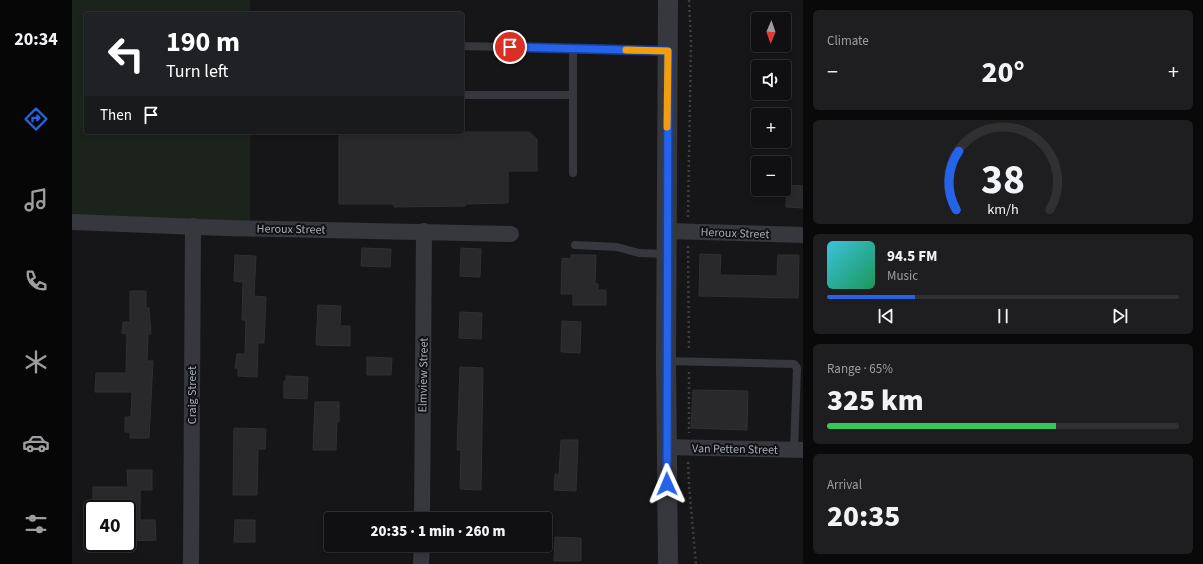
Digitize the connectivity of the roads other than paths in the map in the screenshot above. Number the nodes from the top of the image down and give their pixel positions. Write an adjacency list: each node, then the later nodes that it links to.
1 (668, 0): 4 (street)
2 (464, 46): 3 (lane)
3 (573, 49): 4 (lane); 6 (lane)
4 (668, 51): 10 (street)
5 (464, 95): 6 (lane)
6 (573, 95): 7 (lane)
7 (573, 173)
8 (72, 222): 9 (street, Heroux Street)
9 (193, 226): 11 (street, Heroux Street); 21 (street, Craig Street)
10 (667, 230): 13 (street, Heroux Street); 15 (street)
11 (424, 231): 12 (street, Heroux Street); 19 (street, Elmview Street)
12 (511, 234)
13 (803, 235)
14 (575, 245): 15 (lane)
15 (666, 254): 16 (street)
16 (666, 361): 17 (street); 18 (lane)
17 (666, 447): 18 (street, Van Petten Street); 23 (street)
18 (799, 450)
19 (422, 512)
20 (422, 552): 22 (street)
21 (191, 564)
22 (421, 564)
23 (668, 564)

